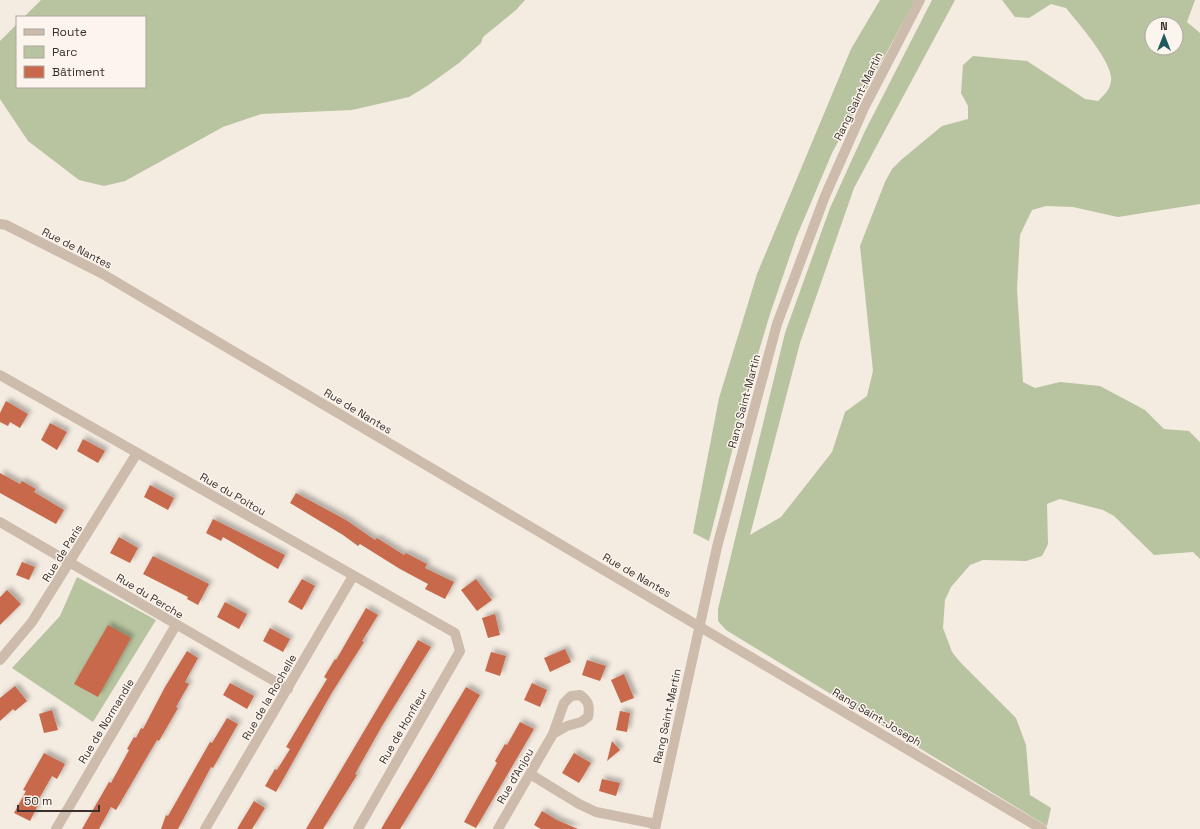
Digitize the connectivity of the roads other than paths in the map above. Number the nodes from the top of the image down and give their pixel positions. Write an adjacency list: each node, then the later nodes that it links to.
1 (920, 0): 9 (street, Rang Saint-Martin)
2 (0, 224): 9 (street, Rue de Nantes)
3 (0, 375): 4 (street, Rue du Poitou)
4 (137, 453): 6 (street, Rue de Paris); 7 (street, Rue du Poitou)
5 (0, 522): 6 (street, Rue du Perche)
6 (70, 562): 8 (street, Rue du Perche); 11 (street, Rue de Paris)
7 (353, 576): 10 (street, Rue du Poitou); 12 (street, Rue de la Rochelle)
8 (176, 625): 12 (street, Rue du Perche); 16 (street, Rue de Normandie)
9 (699, 626): 15 (street, Rang Saint-Martin); 20 (street, Rang Saint-Joseph)
10 (455, 633): 18 (street, Rue de Honfleur)
11 (0, 660)
12 (288, 689): 17 (street, Rue de la Rochelle)
13 (553, 734): 14 (street, Rue d'Anjou)
14 (530, 774): 15 (street); 19 (street, Rue d'Anjou)
15 (656, 827)
16 (56, 829)
17 (205, 829)
18 (358, 829)
19 (498, 829)
20 (1042, 829)

